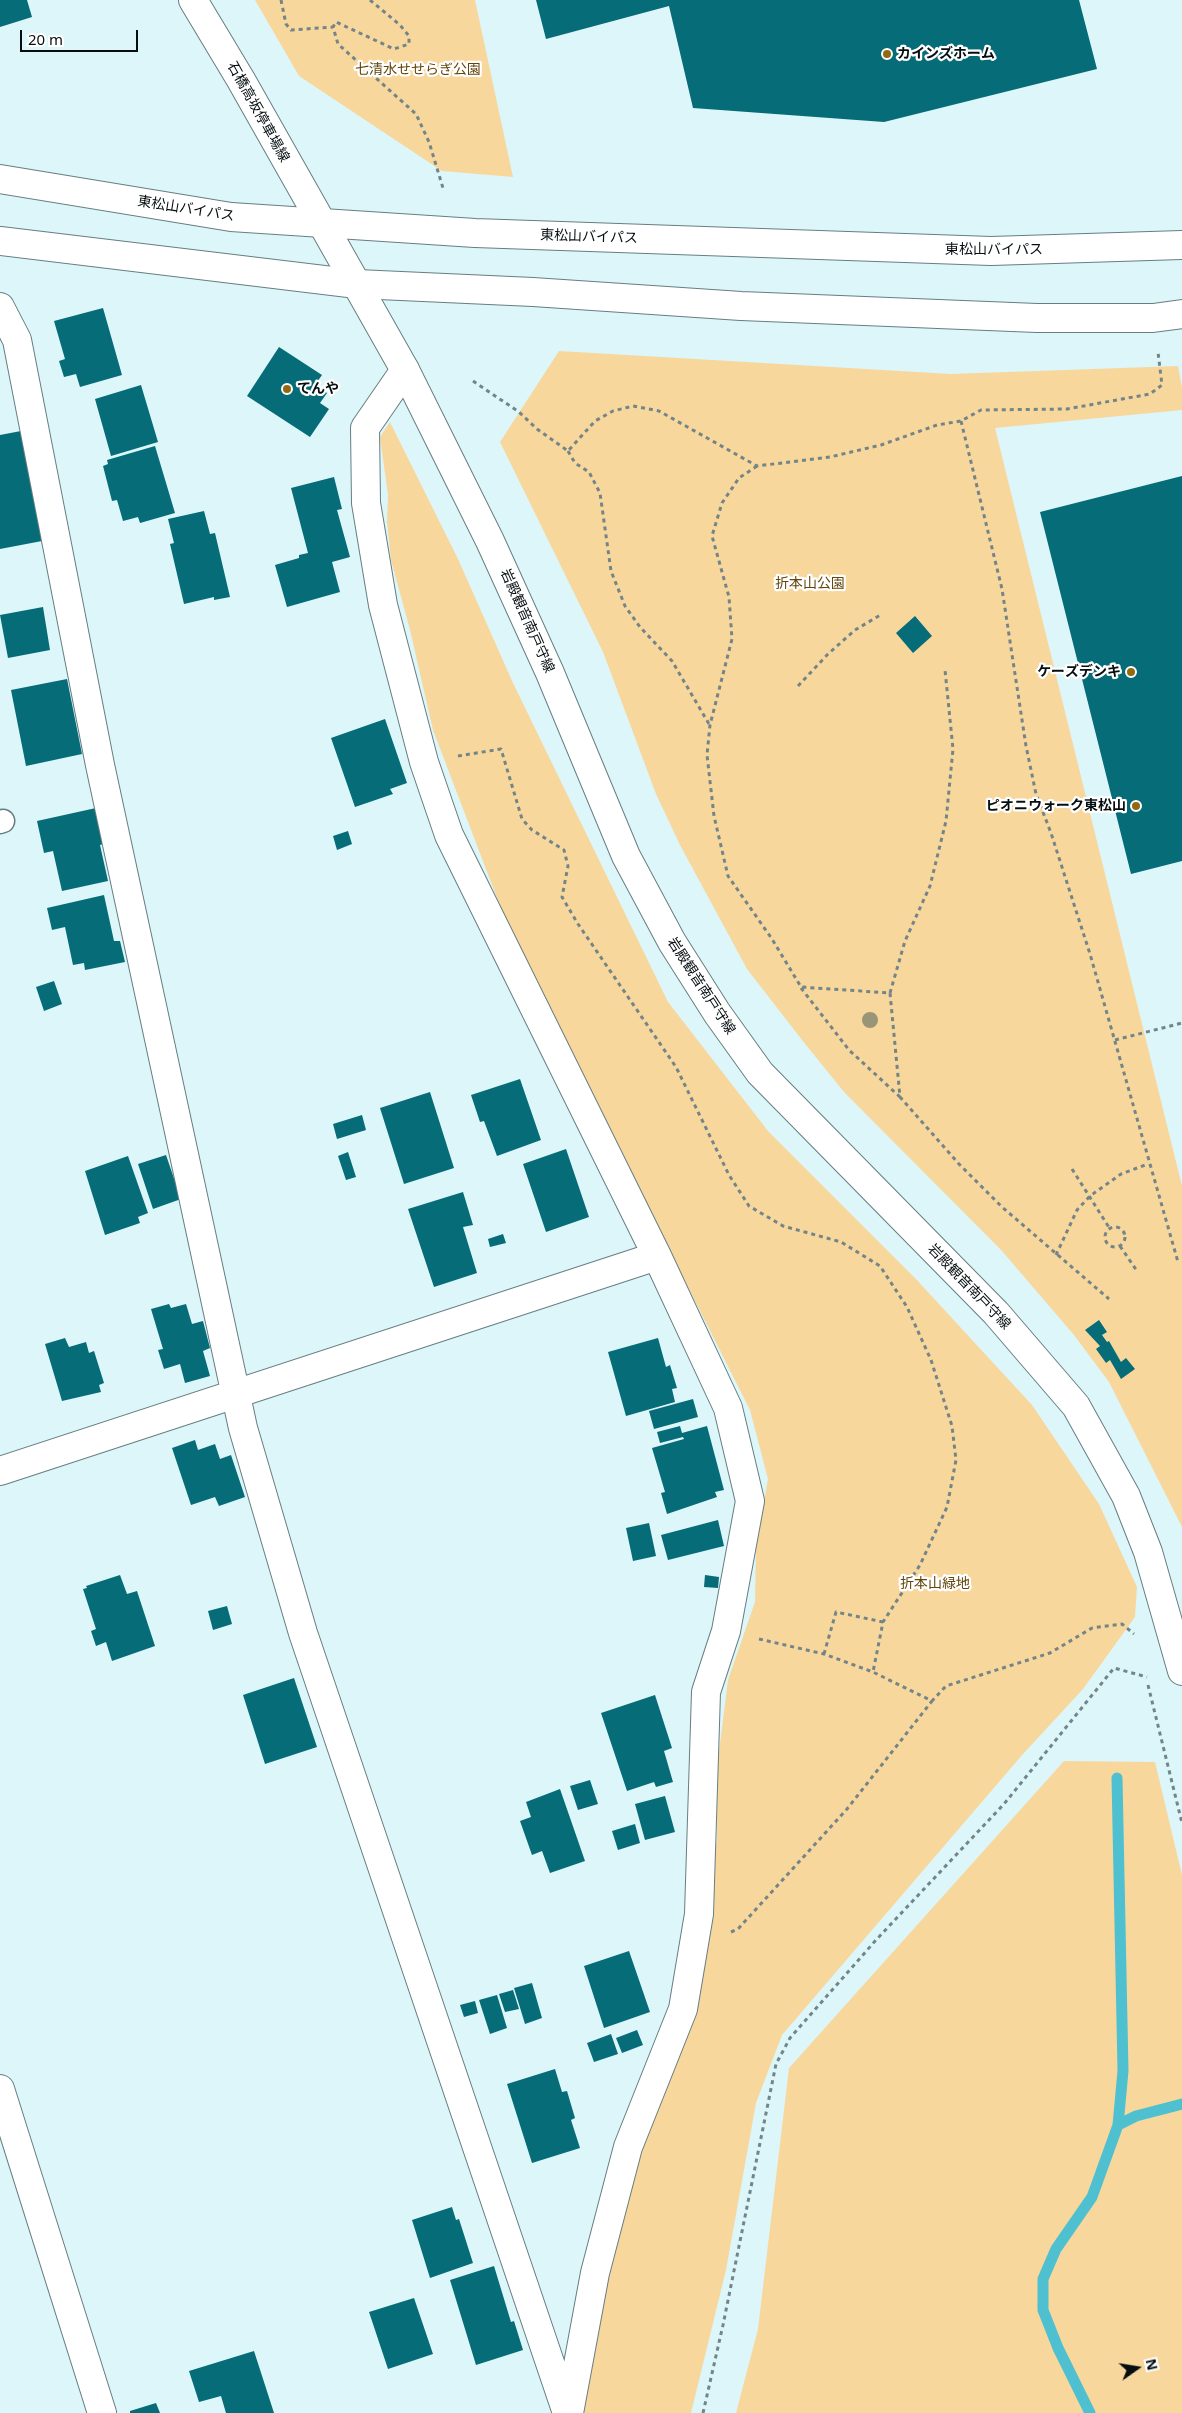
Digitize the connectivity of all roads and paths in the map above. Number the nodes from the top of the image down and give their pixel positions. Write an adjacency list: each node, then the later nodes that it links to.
1 (193, 0): 7 (main road, 石橋高坂停車場線)
2 (281, 0): 4 (path)
3 (370, 0): 4 (path)
4 (333, 27): 6 (path)
5 (0, 180): 7 (main road, 東松山バイパス)
6 (443, 188)
7 (322, 224): 9 (main road, 東松山バイパス); 10 (main road, 岩殿観音南戸守線)
8 (0, 241): 10 (main road)
9 (1182, 245)
10 (357, 284): 13 (main road); 14 (main road, 岩殿観音南戸守線)
11 (0, 307): 39 (main road)
12 (1182, 314): 13 (main road)
13 (1153, 318): 16 (path)
14 (404, 370): 23 (main road); 46 (main road, 岩殿観音南戸守線)
15 (473, 381): 17 (path)
16 (961, 421): 18 (path); 27 (path)
17 (568, 451): 18 (path); 22 (path)
18 (757, 466): 22 (path)
19 (882, 614): 21 (path)
20 (945, 670): 25 (path)
21 (798, 686)
22 (710, 725): 24 (path)
23 (424, 762): 35 (main road); 41 (path)
24 (801, 987): 25 (path); 28 (path)
25 (890, 993): 28 (path)
26 (1182, 1023): 27 (path)
27 (1115, 1040): 29 (path)
28 (900, 1097): 34 (path)
29 (1148, 1164): 31 (path); 36 (path)
30 (1072, 1169): 31 (path)
31 (1090, 1196): 32 (path); 34 (path)
32 (1110, 1229): 33 (path); 33 (path)
33 (1120, 1246): 37 (path)
34 (1056, 1255): 38 (path)
35 (657, 1256): 39 (main road); 42 (main road)
36 (1178, 1262)
37 (1137, 1271)
38 (1109, 1299)
39 (234, 1394): 40 (main road); 54 (main road)
40 (0, 1471)
41 (882, 1622): 44 (path); 47 (path)
42 (726, 1631): 44 (path); 51 (main road)
43 (1139, 1639): 49 (path)
44 (824, 1654): 47 (path)
45 (1145, 1668): 48 (path)
46 (1182, 1671)
47 (872, 1672): 49 (path)
48 (1147, 1677): 50 (path); 55 (path)
49 (932, 1701): 51 (path)
50 (1182, 1823)
51 (694, 1944): 54 (main road)
52 (0, 2089): 53 (main road)
53 (102, 2413)
54 (568, 2413)
55 (703, 2413)

